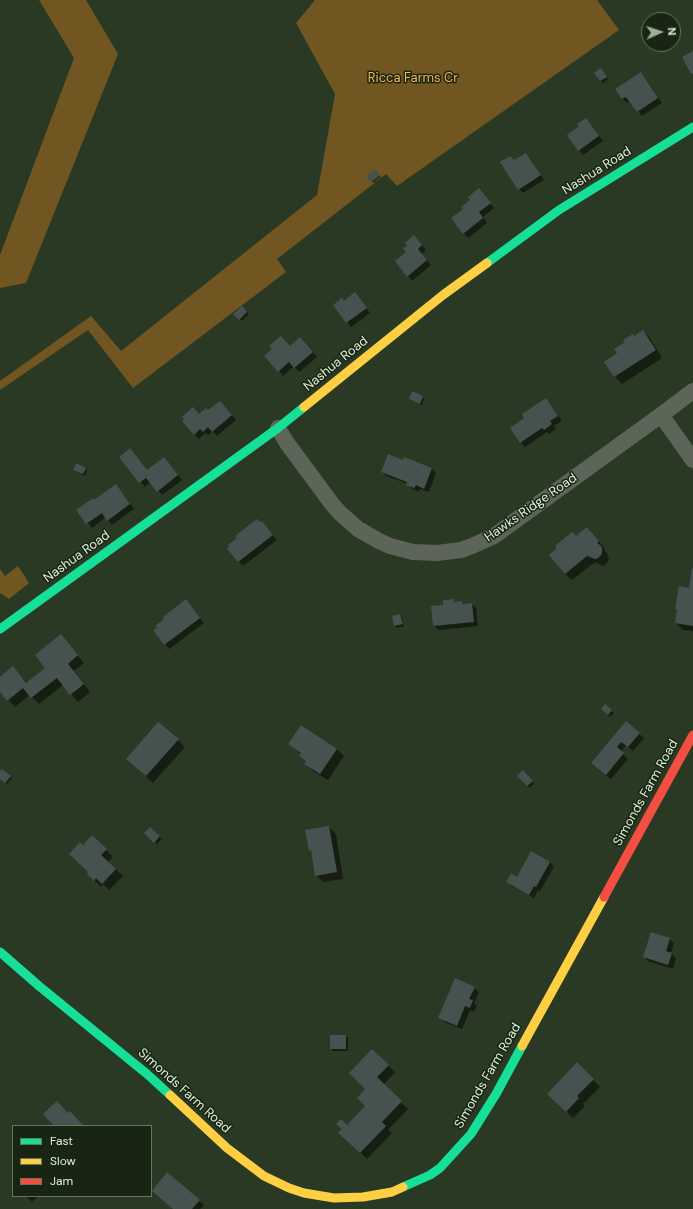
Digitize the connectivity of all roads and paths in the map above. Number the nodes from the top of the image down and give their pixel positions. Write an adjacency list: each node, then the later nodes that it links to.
1 (693, 127): 4 (street, Nashua Road)
2 (693, 391): 3 (street, Hawks Ridge Road)
3 (661, 415): 4 (street, Hawks Ridge Road); 5 (street)
4 (278, 428): 6 (street, Nashua Road)
5 (693, 460)
6 (1, 625)
7 (693, 735): 8 (street, Simonds Farm Road)
8 (0, 952)

